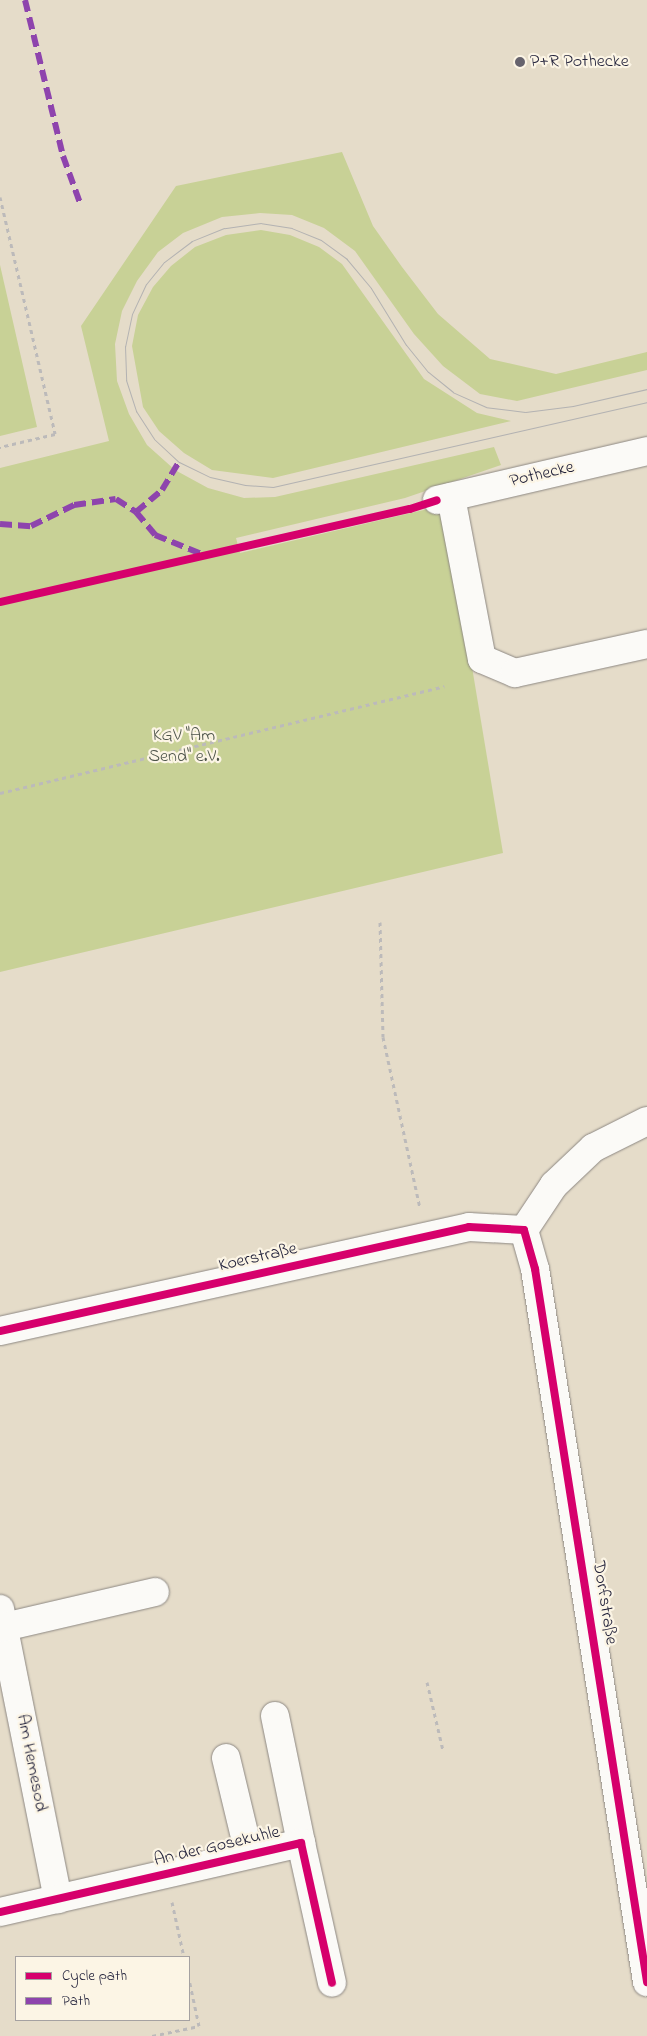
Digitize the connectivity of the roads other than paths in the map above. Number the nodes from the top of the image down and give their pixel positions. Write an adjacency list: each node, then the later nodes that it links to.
1 (647, 451): 2 (street, Pothecke)
2 (647, 644)
3 (647, 1121): 4 (street)
4 (524, 1230): 5 (street, Koerstraße); 14 (street, Dorfstraße)
5 (0, 1331)
6 (155, 1592): 7 (street, Am Hemesod)
7 (1, 1621): 12 (street, Am Hemesod)
8 (275, 1716): 10 (street, An der Gosekuhle)
9 (226, 1758): 11 (street)
10 (301, 1843): 11 (street, An der Gosekuhle); 15 (street, An der Gosekuhle)
11 (249, 1854): 12 (street, An der Gosekuhle)
12 (58, 1899): 13 (street, An der Gosekuhle)
13 (0, 1912)
14 (647, 1982)
15 (332, 1983)

